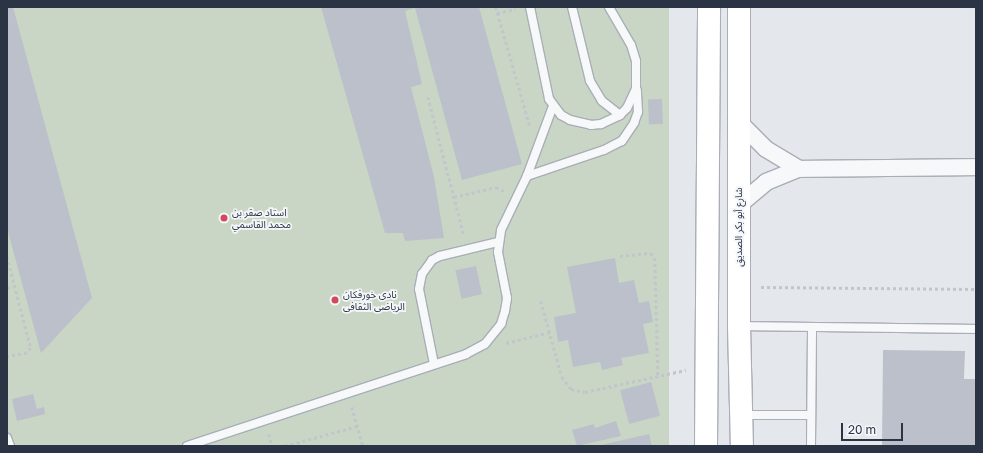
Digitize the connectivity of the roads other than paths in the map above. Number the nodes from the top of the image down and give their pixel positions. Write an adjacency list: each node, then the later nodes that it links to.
1 (530, 7): 7 (lane)
2 (572, 7): 8 (lane)
3 (609, 7): 6 (lane)
4 (709, 7): 24 (main road)
5 (739, 7): 9 (main road, شارع أبو بكر الصديق)
6 (636, 89): 8 (lane); 12 (lane)
7 (553, 106): 8 (lane); 12 (lane)
8 (620, 115)
9 (739, 122): 11 (street); 13 (main road, شارع أبو بكر الصديق)
10 (976, 167): 11 (street)
11 (799, 169): 13 (street)
12 (527, 176): 14 (lane)
13 (739, 205): 15 (main road, شارع أبو بكر الصديق)
14 (498, 242): 18 (lane); 18 (lane)
15 (739, 326): 16 (lane); 19 (main road, شارع أبو بكر الصديق)
16 (812, 327): 17 (lane); 20 (lane)
17 (976, 329)
18 (434, 364): 23 (lane)
19 (742, 415): 20 (lane); 25 (main road, شارع أبو بكر الصديق)
20 (812, 415): 26 (lane)
21 (7, 438): 22 (lane)
22 (10, 446)
23 (187, 446)
24 (706, 446)
25 (742, 446)
26 (811, 446)

